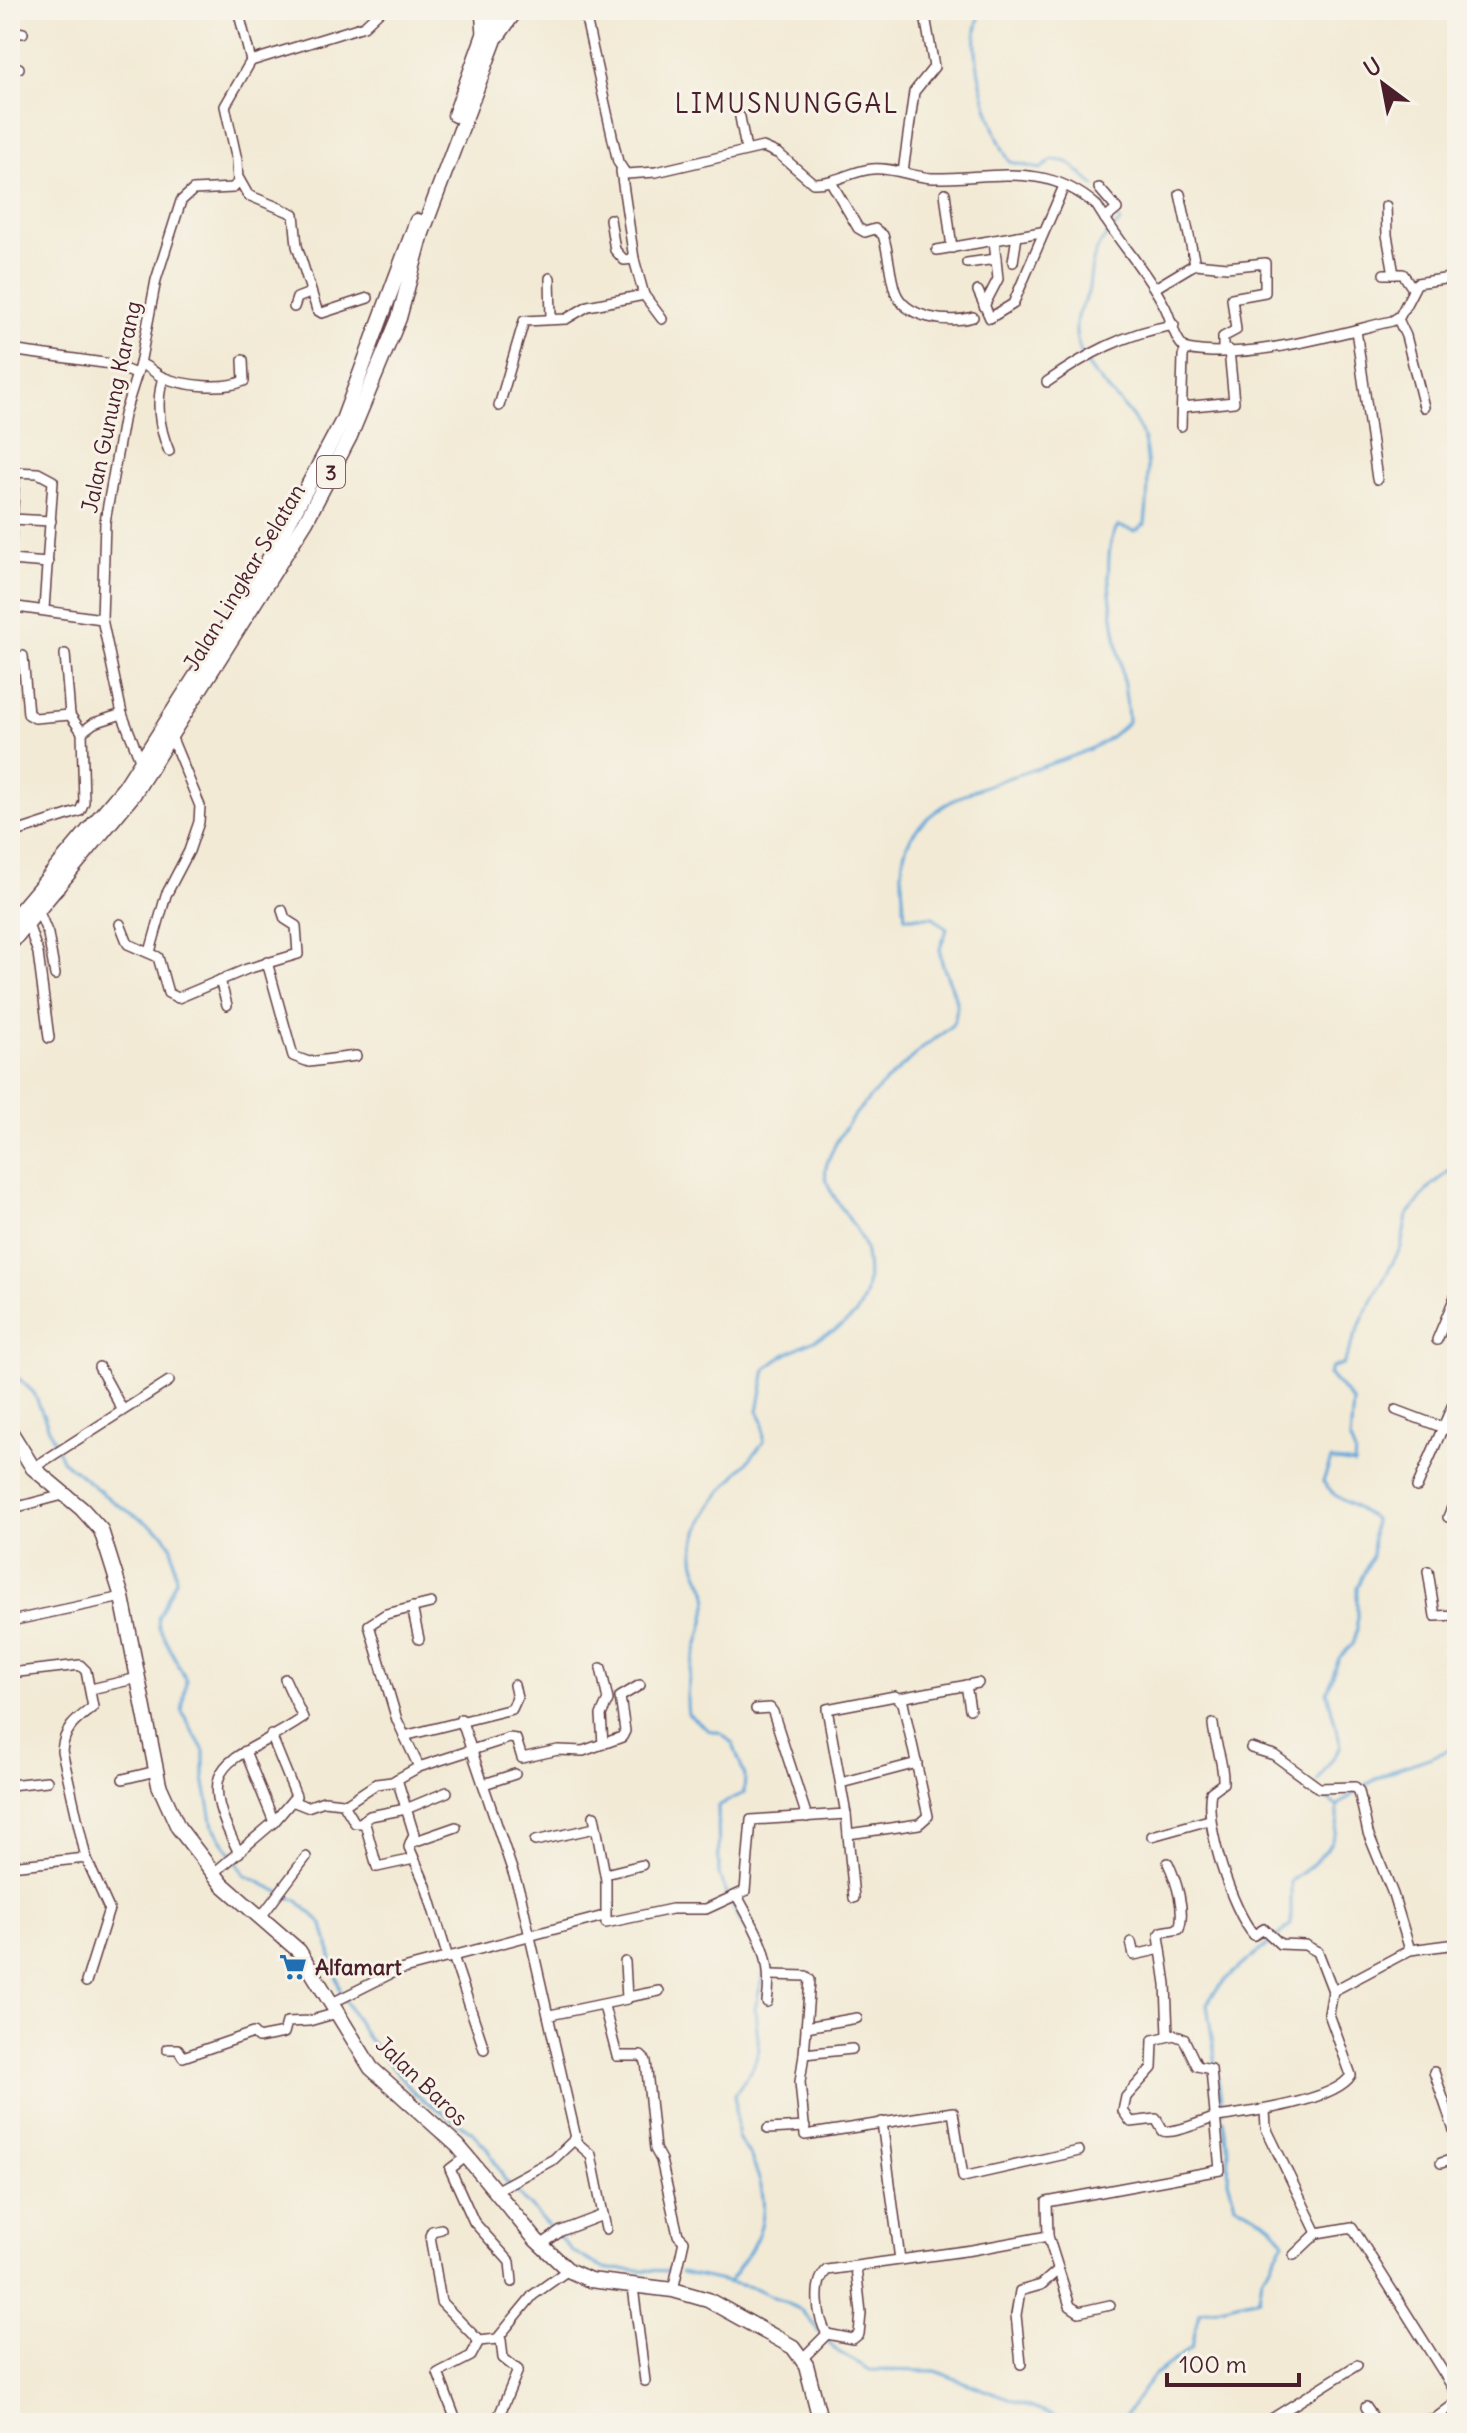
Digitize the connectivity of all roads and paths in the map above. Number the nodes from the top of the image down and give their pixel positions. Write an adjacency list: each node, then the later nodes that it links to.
1 (238, 10): 12 (street)
2 (381, 10): 12 (street)
3 (480, 10): 11 (street)
4 (493, 10): 11 (main road, Jalan Lingkar Selatan / 3)
5 (506, 10): 11 (main road, Jalan Lingkar Selatan / 3)
6 (519, 10): 11 (street)
7 (584, 10): 15 (street)
8 (924, 10): 16 (street)
9 (10, 31): 10 (street)
10 (23, 33)
11 (488, 43): 66 (main road, Jalan Lingkar Selatan / 3)
12 (251, 61): 17 (street)
13 (740, 117): 14 (street)
14 (746, 149): 15 (street); 18 (street)
15 (621, 171): 31 (street)
16 (903, 172): 18 (street); 19 (street)
17 (239, 179): 41 (street); 56 (street, Jalan Gunung Karang)
18 (831, 182): 46 (street)
19 (1064, 186): 24 (street); 26 (street)
20 (1099, 188): 24 (street)
21 (945, 193): 29 (street)
22 (1180, 194): 35 (street)
23 (1386, 206): 39 (street)
24 (1110, 216): 38 (street)
25 (610, 219): 31 (street)
26 (1041, 232): 27 (street); 44 (street)
27 (1017, 236): 28 (street); 33 (street)
28 (994, 240): 29 (street); 32 (street)
29 (952, 248): 30 (street)
30 (937, 250)
31 (634, 259): 42 (street)
32 (996, 259): 34 (street); 44 (street)
33 (1013, 262)
34 (967, 263)
35 (1195, 264): 38 (street); 54 (street)
36 (1457, 277): 39 (street)
37 (550, 278): 47 (street)
38 (1155, 288): 50 (street)
39 (1413, 289): 49 (street)
40 (978, 291): 44 (street)
41 (310, 293): 43 (street); 45 (street)
42 (644, 295): 47 (street); 48 (street)
43 (368, 298)
44 (984, 306)
45 (294, 307)
46 (973, 317)
47 (551, 318): 59 (street)
48 (662, 319)
49 (1398, 319): 51 (street); 61 (street)
50 (1174, 325): 52 (street); 58 (street)
51 (1356, 330): 54 (street); 65 (street)
52 (1186, 349): 54 (street); 60 (street)
53 (10, 350): 56 (street)
54 (1226, 350): 60 (street)
55 (243, 360): 57 (street)
56 (138, 369): 57 (street); 73 (street, Jalan Gunung Karang)
57 (163, 377): 63 (street)
58 (1047, 382)
59 (499, 406)
60 (1182, 407): 62 (street)
61 (1424, 407)
62 (1181, 426)
63 (169, 451)
64 (12, 472): 67 (street); 68 (street)
65 (1377, 479)
66 (300, 518): 79 (main road, Jalan Lingkar Selatan / 3); 80 (main road, Jalan Lingkar Selatan / 3)
67 (12, 519): 68 (street); 69 (street)
68 (51, 521): 70 (street)
69 (10, 560): 70 (street)
70 (48, 563): 72 (street)
71 (10, 606): 72 (street)
72 (44, 609): 73 (street)
73 (102, 619): 76 (street, Jalan Gunung Karang)
74 (65, 654): 77 (street)
75 (23, 656): 77 (street)
76 (122, 714): 78 (street); 80 (street, Jalan Gunung Karang)
77 (70, 715): 78 (street)
78 (82, 732): 81 (street)
79 (171, 736): 85 (main road, Jalan Lingkar Selatan / 3); 90 (street)
80 (141, 762): 83 (main road, Jalan Lingkar Selatan / 3)
81 (77, 814): 82 (street); 83 (street)
82 (10, 834)
83 (85, 837): 86 (main road, Jalan Lingkar Selatan / 3)
84 (282, 910): 91 (street)
85 (39, 912): 87 (main road, Jalan Lingkar Selatan / 3); 92 (street)
86 (10, 923)
87 (28, 924): 89 (main road, Jalan Lingkar Selatan / 3); 95 (street)
88 (120, 924): 90 (street)
89 (10, 944)
90 (150, 952): 93 (street)
91 (267, 962): 93 (street); 96 (street)
92 (55, 975)
93 (220, 980): 94 (street)
94 (227, 1005)
95 (49, 1038)
96 (356, 1056)
97 (1457, 1292): 98 (street)
98 (1437, 1340)
99 (99, 1367): 102 (street)
100 (169, 1381): 102 (street)
101 (1457, 1395): 104 (street)
102 (122, 1409): 107 (street)
103 (1396, 1410): 104 (street)
104 (1443, 1428): 106 (street); 108 (street)
105 (10, 1431): 107 (main road, Jalan Baros)
106 (1457, 1433)
107 (33, 1468): 109 (main road, Jalan Baros)
108 (1417, 1487)
109 (63, 1495): 111 (street); 114 (main road, Jalan Baros)
110 (1457, 1496): 112 (street)
111 (10, 1509)
112 (1448, 1517)
113 (1428, 1571): 117 (street)
114 (122, 1597): 118 (street); 122 (main road, Jalan Baros)
115 (431, 1603): 116 (street)
116 (412, 1607): 119 (street); 135 (street)
117 (1457, 1615)
118 (11, 1621)
119 (419, 1639)
120 (601, 1668): 136 (street)
121 (10, 1673): 128 (street)
122 (138, 1678): 128 (street); 142 (main road, Jalan Baros)
123 (285, 1679): 134 (street)
124 (978, 1683): 127 (street)
125 (514, 1685): 132 (street)
126 (640, 1685): 136 (street)
127 (966, 1685): 129 (street); 131 (street)
128 (91, 1689): 168 (street)
129 (900, 1698): 140 (street); 147 (street)
130 (756, 1709): 156 (street)
131 (970, 1709)
132 (461, 1719): 135 (street); 137 (street)
133 (1213, 1724): 157 (street)
134 (271, 1735): 139 (street); 151 (street)
135 (404, 1736): 141 (street)
136 (603, 1744): 137 (street)
137 (471, 1748): 141 (street); 148 (street)
138 (1251, 1748): 183 (street)
139 (245, 1751): 158 (street); 166 (street)
140 (917, 1763): 147 (street); 162 (street)
141 (419, 1767): 145 (street)
142 (156, 1771): 144 (street); 173 (main road, Jalan Baros)
143 (515, 1774): 148 (street)
144 (123, 1779)
145 (397, 1779): 152 (street); 153 (street)
146 (47, 1781): 149 (street)
147 (841, 1783): 154 (street)
148 (484, 1784): 179 (street)
149 (10, 1785)
150 (447, 1792): 153 (street)
151 (292, 1801): 152 (street); 158 (street)
152 (346, 1804): 159 (street)
153 (406, 1809): 159 (street); 165 (street)
154 (846, 1814): 156 (street); 162 (street)
155 (594, 1816): 161 (street)
156 (807, 1817): 175 (street)
157 (1209, 1820): 163 (street); 189 (street)
158 (274, 1822): 166 (street)
159 (363, 1823): 169 (street)
160 (456, 1827): 165 (street)
161 (595, 1828): 164 (street); 174 (street)
162 (848, 1834): 176 (street)
163 (1152, 1836)
164 (535, 1841)
165 (410, 1843): 169 (street)
166 (235, 1856): 173 (street)
167 (306, 1857): 178 (street)
168 (86, 1858): 172 (street); 187 (street)
169 (414, 1859): 184 (street)
170 (1168, 1863): 182 (street)
171 (642, 1865): 174 (street)
172 (10, 1866)
173 (213, 1874): 178 (main road, Jalan Baros)
174 (605, 1874): 177 (street)
175 (734, 1897): 177 (street); 186 (street)
176 (854, 1898)
177 (604, 1916): 179 (street)
178 (261, 1917): 192 (main road, Jalan Baros)
179 (529, 1936): 184 (street); 194 (street)
180 (1131, 1942): 182 (street)
181 (1457, 1944): 183 (street)
182 (1161, 1949): 197 (street)
183 (1410, 1950): 189 (street)
184 (450, 1957): 192 (street); 199 (street)
185 (625, 1962): 190 (street)
186 (771, 1975): 191 (street); 196 (street)
187 (86, 1982)
188 (659, 1991): 190 (street)
189 (1333, 1991): 203 (street)
190 (628, 1997): 193 (street)
191 (767, 2002)
192 (336, 2005): 198 (street); 211 (main road, Jalan Baros)
193 (604, 2006): 194 (street); 227 (street)
194 (550, 2015): 209 (street)
195 (857, 2018): 196 (street)
196 (806, 2027): 201 (street)
197 (1168, 2035): 204 (street); 204 (street)
198 (167, 2049)
199 (484, 2049)
200 (852, 2049): 201 (street)
201 (804, 2054): 206 (street)
202 (1434, 2072): 208 (street)
203 (1265, 2110): 204 (street); 218 (street)
204 (1219, 2117): 219 (street)
205 (882, 2122): 206 (street); 210 (street); 222 (street)
206 (805, 2127): 207 (street)
207 (768, 2129)
208 (1457, 2139)
209 (575, 2141): 214 (street); 215 (street)
210 (1079, 2151)
211 (467, 2156): 214 (main road, Jalan Baros); 226 (street)
212 (1457, 2158): 213 (street)
213 (1441, 2163)
214 (503, 2186): 220 (main road, Jalan Baros)
215 (603, 2215): 217 (street); 220 (street)
216 (441, 2229): 232 (street)
217 (606, 2229)
218 (1317, 2233): 221 (street); 237 (street)
219 (1048, 2236): 222 (street); 225 (street)
220 (549, 2239): 224 (main road, Jalan Baros)
221 (1294, 2255)
222 (900, 2260): 223 (street)
223 (856, 2267): 230 (street); 230 (street)
224 (568, 2270): 228 (main road, Jalan Baros); 231 (street)
225 (1058, 2270): 229 (street); 234 (street)
226 (512, 2282)
227 (674, 2285): 228 (main road, Jalan Baros); 233 (main road, Jalan Baros)
228 (633, 2287): 236 (street)
229 (1110, 2305)
230 (824, 2338): 233 (street)
231 (497, 2339): 232 (street); 242 (street)
232 (479, 2341): 241 (street)
233 (803, 2358): 243 (main road)
234 (1021, 2364)
235 (1357, 2365): 244 (street)
236 (645, 2381)
237 (1457, 2394)
238 (1457, 2402): 240 (street)
239 (1366, 2407): 245 (street)
240 (1436, 2420): 246 (street)
241 (457, 2423)
242 (496, 2423)
243 (821, 2423)
244 (1265, 2423)
245 (1377, 2423)
246 (1413, 2423)

